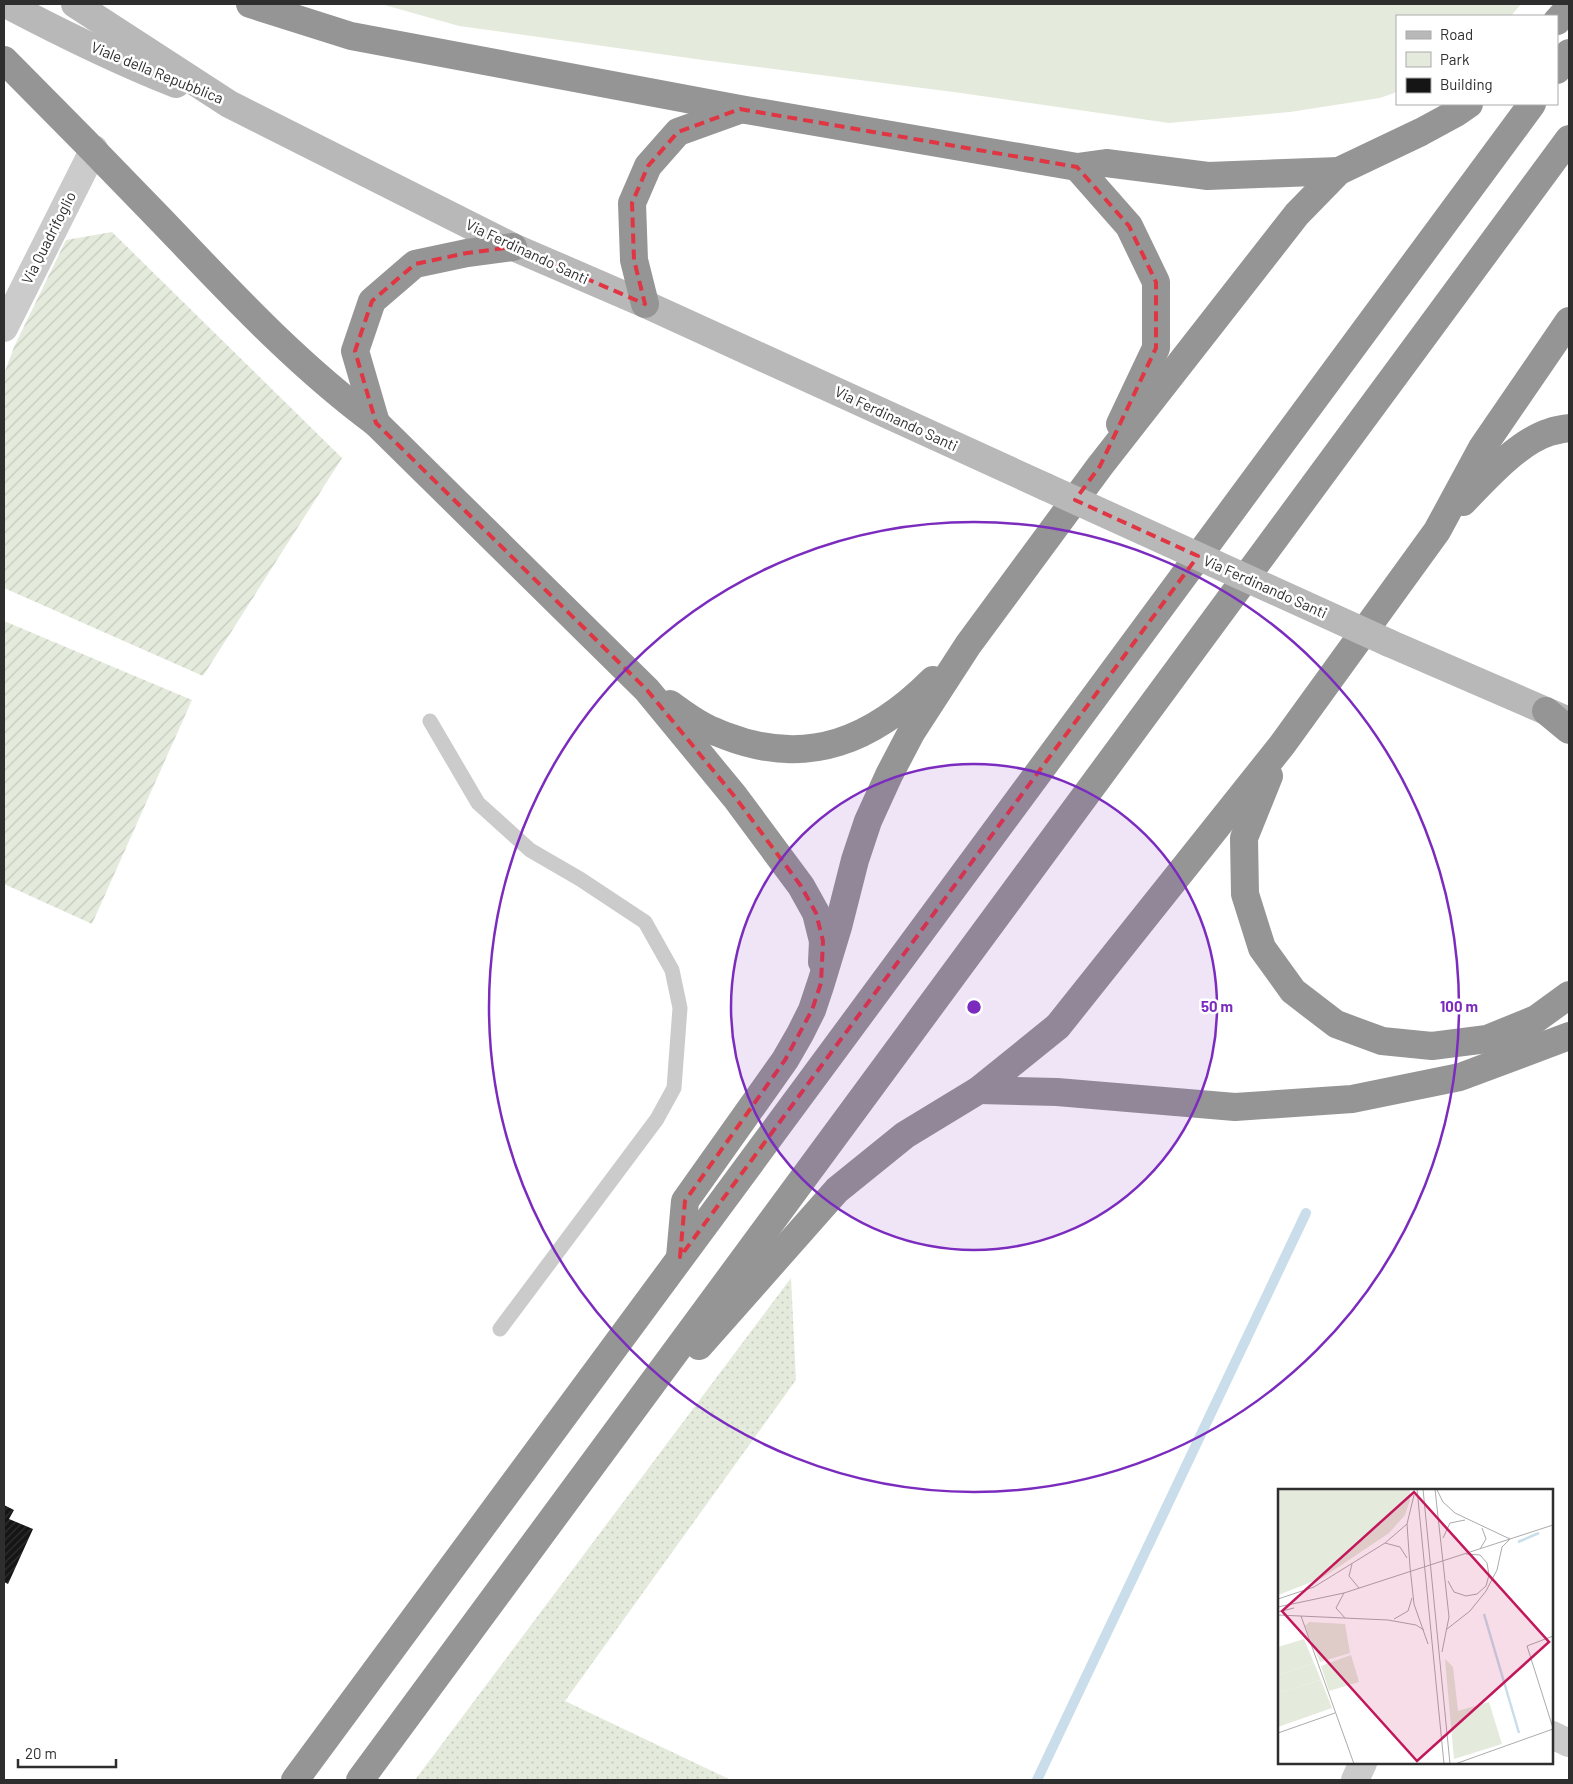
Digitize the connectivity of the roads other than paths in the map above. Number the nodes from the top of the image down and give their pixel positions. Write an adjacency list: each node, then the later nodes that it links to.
1 (6, 4): 9 (main road, Viale della Repubblica)
2 (75, 4): 9 (main road, Viale della Repubblica)
3 (250, 4): 12 (highway)
4 (1569, 8): 5 (highway)
5 (1558, 20)
6 (1569, 53): 8 (highway)
7 (4, 60): 14 (highway)
8 (1558, 69)
9 (229, 104): 17 (main road, Via Ferdinando Santi)
10 (1468, 105): 16 (highway)
11 (1531, 105): 35 (highway)
12 (740, 109): 15 (highway); 18 (highway)
13 (1569, 139): 37 (highway)
14 (94, 149): 20 (street, Via Quadrifoglio); 21 (highway)
15 (1077, 167): 16 (highway); 23 (highway)
16 (1339, 171): 23 (highway)
17 (513, 247): 18 (main road, Via Ferdinando Santi); 21 (highway)
18 (645, 304): 27 (main road, Via Ferdinando Santi, bridge)
19 (1569, 321): 24 (highway)
20 (4, 328)
21 (376, 424): 26 (highway)
22 (1569, 428): 24 (highway)
23 (1100, 466): 25 (highway)
24 (1437, 531): 30 (highway)
25 (968, 645): 26 (highway); 31 (highway)
26 (647, 690): 31 (highway)
27 (1557, 716): 29 (highway)
28 (430, 721): 36 (lane)
29 (1569, 730)
30 (1282, 745): 32 (highway); 34 (highway)
31 (821, 983): 35 (highway)
32 (1569, 995)
33 (1569, 1036): 34 (highway)
34 (980, 1090): 37 (highway)
35 (680, 1257): 41 (highway)
36 (500, 1329)
37 (584, 1476): 42 (highway)
38 (1553, 1735): 39 (street)
39 (1569, 1742)
40 (1363, 1764): 43 (street)
41 (295, 1780)
42 (360, 1780)
43 (1355, 1780)

